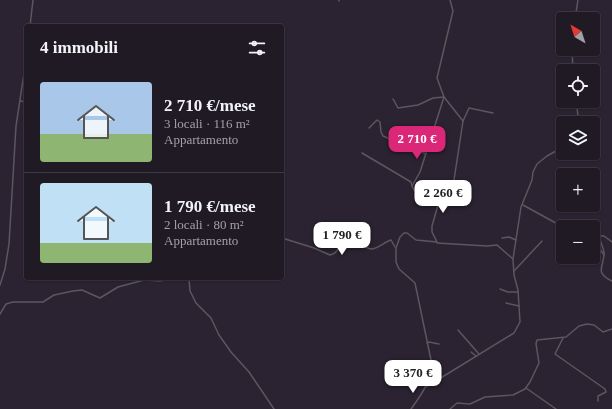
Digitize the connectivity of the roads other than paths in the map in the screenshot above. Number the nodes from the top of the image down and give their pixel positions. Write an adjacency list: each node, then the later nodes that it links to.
1 (33, 0): 5 (street)
2 (450, 0): 7 (street)
3 (578, 0): 4 (street)
4 (576, 12)
5 (30, 24)
6 (24, 71): 9 (street)
7 (444, 97): 8 (street); 12 (street); 16 (street)
8 (393, 99)
9 (19, 100): 10 (street); 39 (street)
10 (24, 101)
11 (493, 113): 12 (street)
12 (463, 121): 18 (street)
13 (369, 128): 16 (street)
14 (556, 151): 19 (street)
15 (362, 153): 17 (street)
16 (426, 154): 17 (street)
17 (412, 186): 18 (street)
18 (440, 198): 27 (street)
19 (523, 205): 20 (street); 24 (street)
20 (556, 223)
21 (600, 235): 28 (street)
22 (502, 238): 24 (street)
23 (284, 239): 29 (street)
24 (516, 240): 32 (street)
25 (600, 240): 31 (street)
26 (542, 241): 33 (street)
27 (437, 242): 29 (street); 32 (street)
28 (612, 242)
29 (396, 248): 48 (street)
30 (600, 249): 31 (street)
31 (604, 256): 38 (street)
32 (513, 259): 33 (street)
33 (514, 270): 41 (street)
34 (144, 280): 44 (street)
35 (144, 280): 36 (street)
36 (164, 280)
37 (189, 280): 56 (street)
38 (612, 281)
39 (0, 285)
40 (500, 289): 41 (street)
41 (518, 292): 43 (street)
42 (506, 303): 43 (street)
43 (519, 306): 51 (street)
44 (0, 314)
45 (612, 329): 47 (street)
46 (458, 330): 51 (street)
47 (563, 338): 54 (street); 55 (street)
48 (427, 343): 49 (street); 53 (street)
49 (439, 344)
50 (471, 352): 52 (street)
51 (479, 354): 52 (street)
52 (476, 356): 53 (street)
53 (426, 387): 57 (street)
54 (526, 388): 58 (street); 59 (street)
55 (598, 401)
56 (274, 409)
57 (411, 409)
58 (450, 409)
59 (556, 409)

